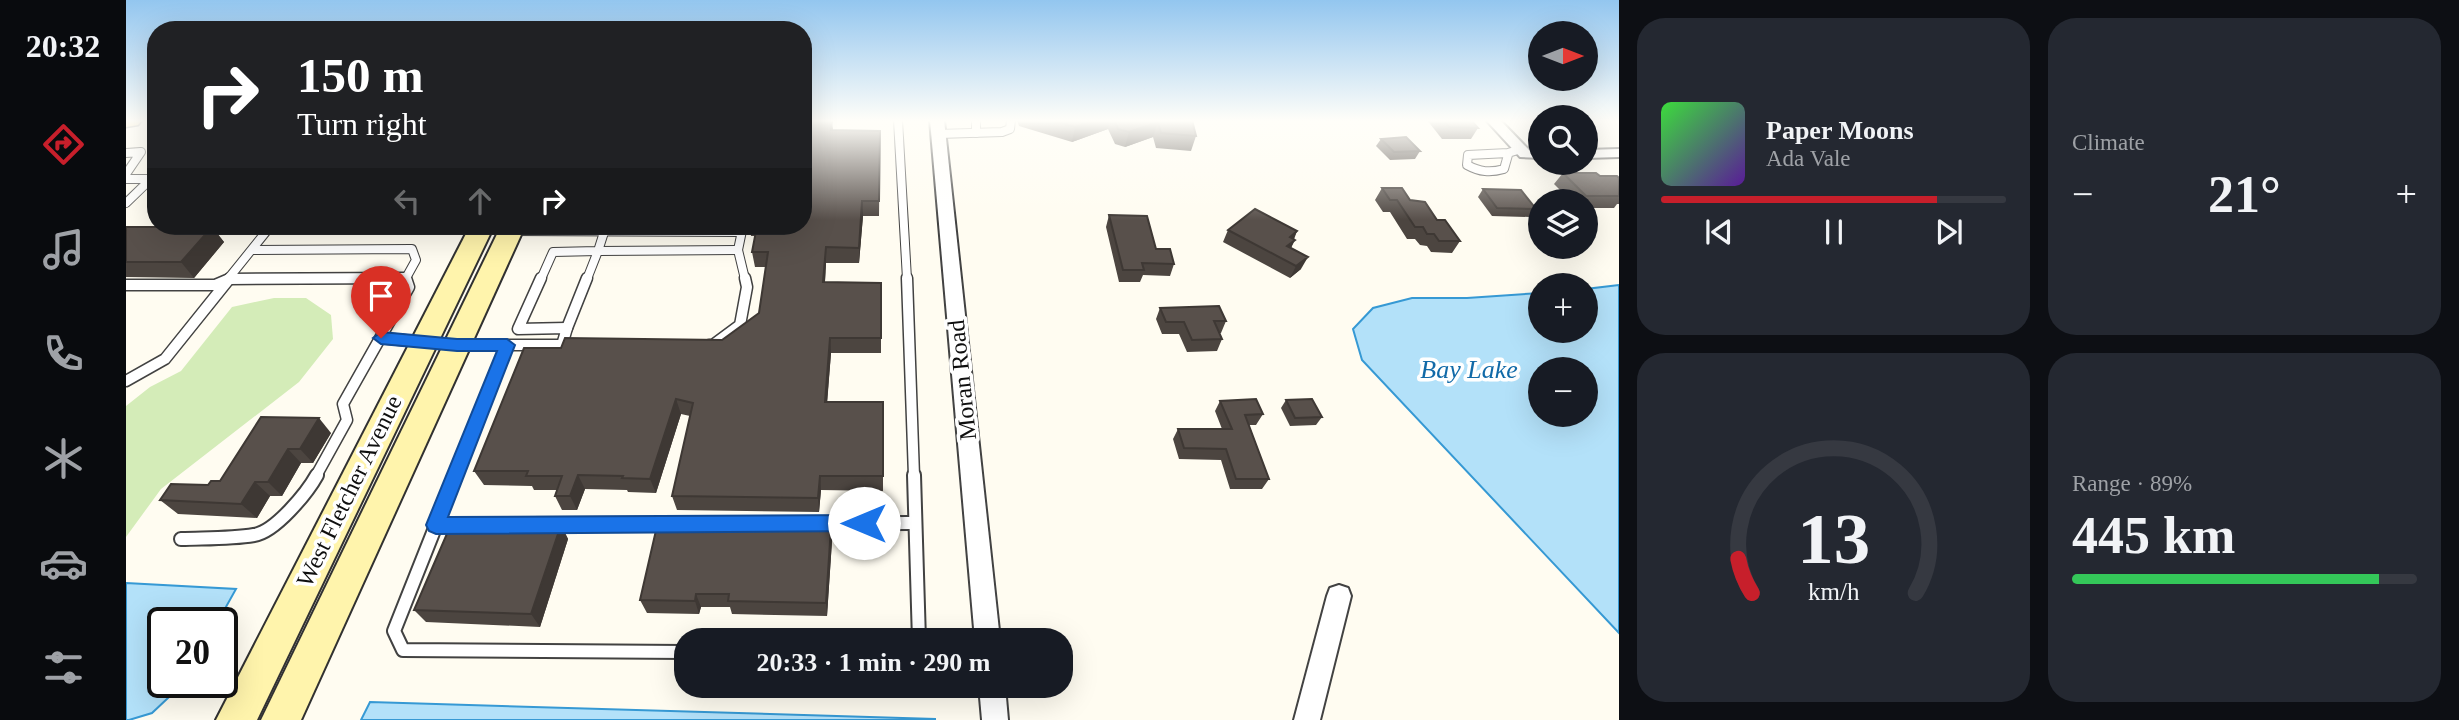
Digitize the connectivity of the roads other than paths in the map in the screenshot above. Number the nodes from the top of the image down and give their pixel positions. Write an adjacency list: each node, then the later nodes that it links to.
1 (140, 154): 6 (lane)
2 (900, 154): 30 (lane)
3 (941, 154): 37 (street, Moran Road)
4 (1474, 154): 5 (lane)
5 (1513, 154)
6 (126, 177): 7 (lane)
7 (147, 177)
8 (147, 184): 9 (lane)
9 (126, 203)
10 (265, 235): 15 (lane)
11 (491, 235): 23 (main road, West Fletcher Avenue)
12 (494, 235): 24 (main road, West Fletcher Avenue)
13 (603, 235): 17 (lane)
14 (741, 235): 16 (lane)
15 (253, 250): 18 (lane); 19 (lane)
16 (738, 250): 17 (lane); 28 (lane)
17 (598, 251): 21 (lane); 21 (lane)
18 (405, 278): 19 (lane); 22 (lane)
19 (229, 279): 20 (lane); 29 (lane)
20 (126, 285)
21 (567, 328): 26 (lane)
22 (381, 338): 23 (lane); 34 (lane)
23 (422, 342): 24 (main road); 40 (main road, West Fletcher Avenue)
24 (457, 345): 25 (lane); 41 (main road, West Fletcher Avenue)
25 (507, 345): 26 (lane); 32 (lane)
26 (562, 345): 27 (lane)
27 (587, 345)
28 (701, 345)
29 (126, 381)
30 (915, 523): 31 (lane); 36 (lane)
31 (515, 524)
32 (436, 525): 33 (lane); 38 (lane)
33 (449, 525)
34 (181, 539)
35 (1339, 596): 43 (street)
36 (919, 628)
37 (987, 628)
38 (674, 652)
39 (993, 698): 42 (street)
40 (236, 720)
41 (281, 720)
42 (995, 720)
43 (1307, 720)

